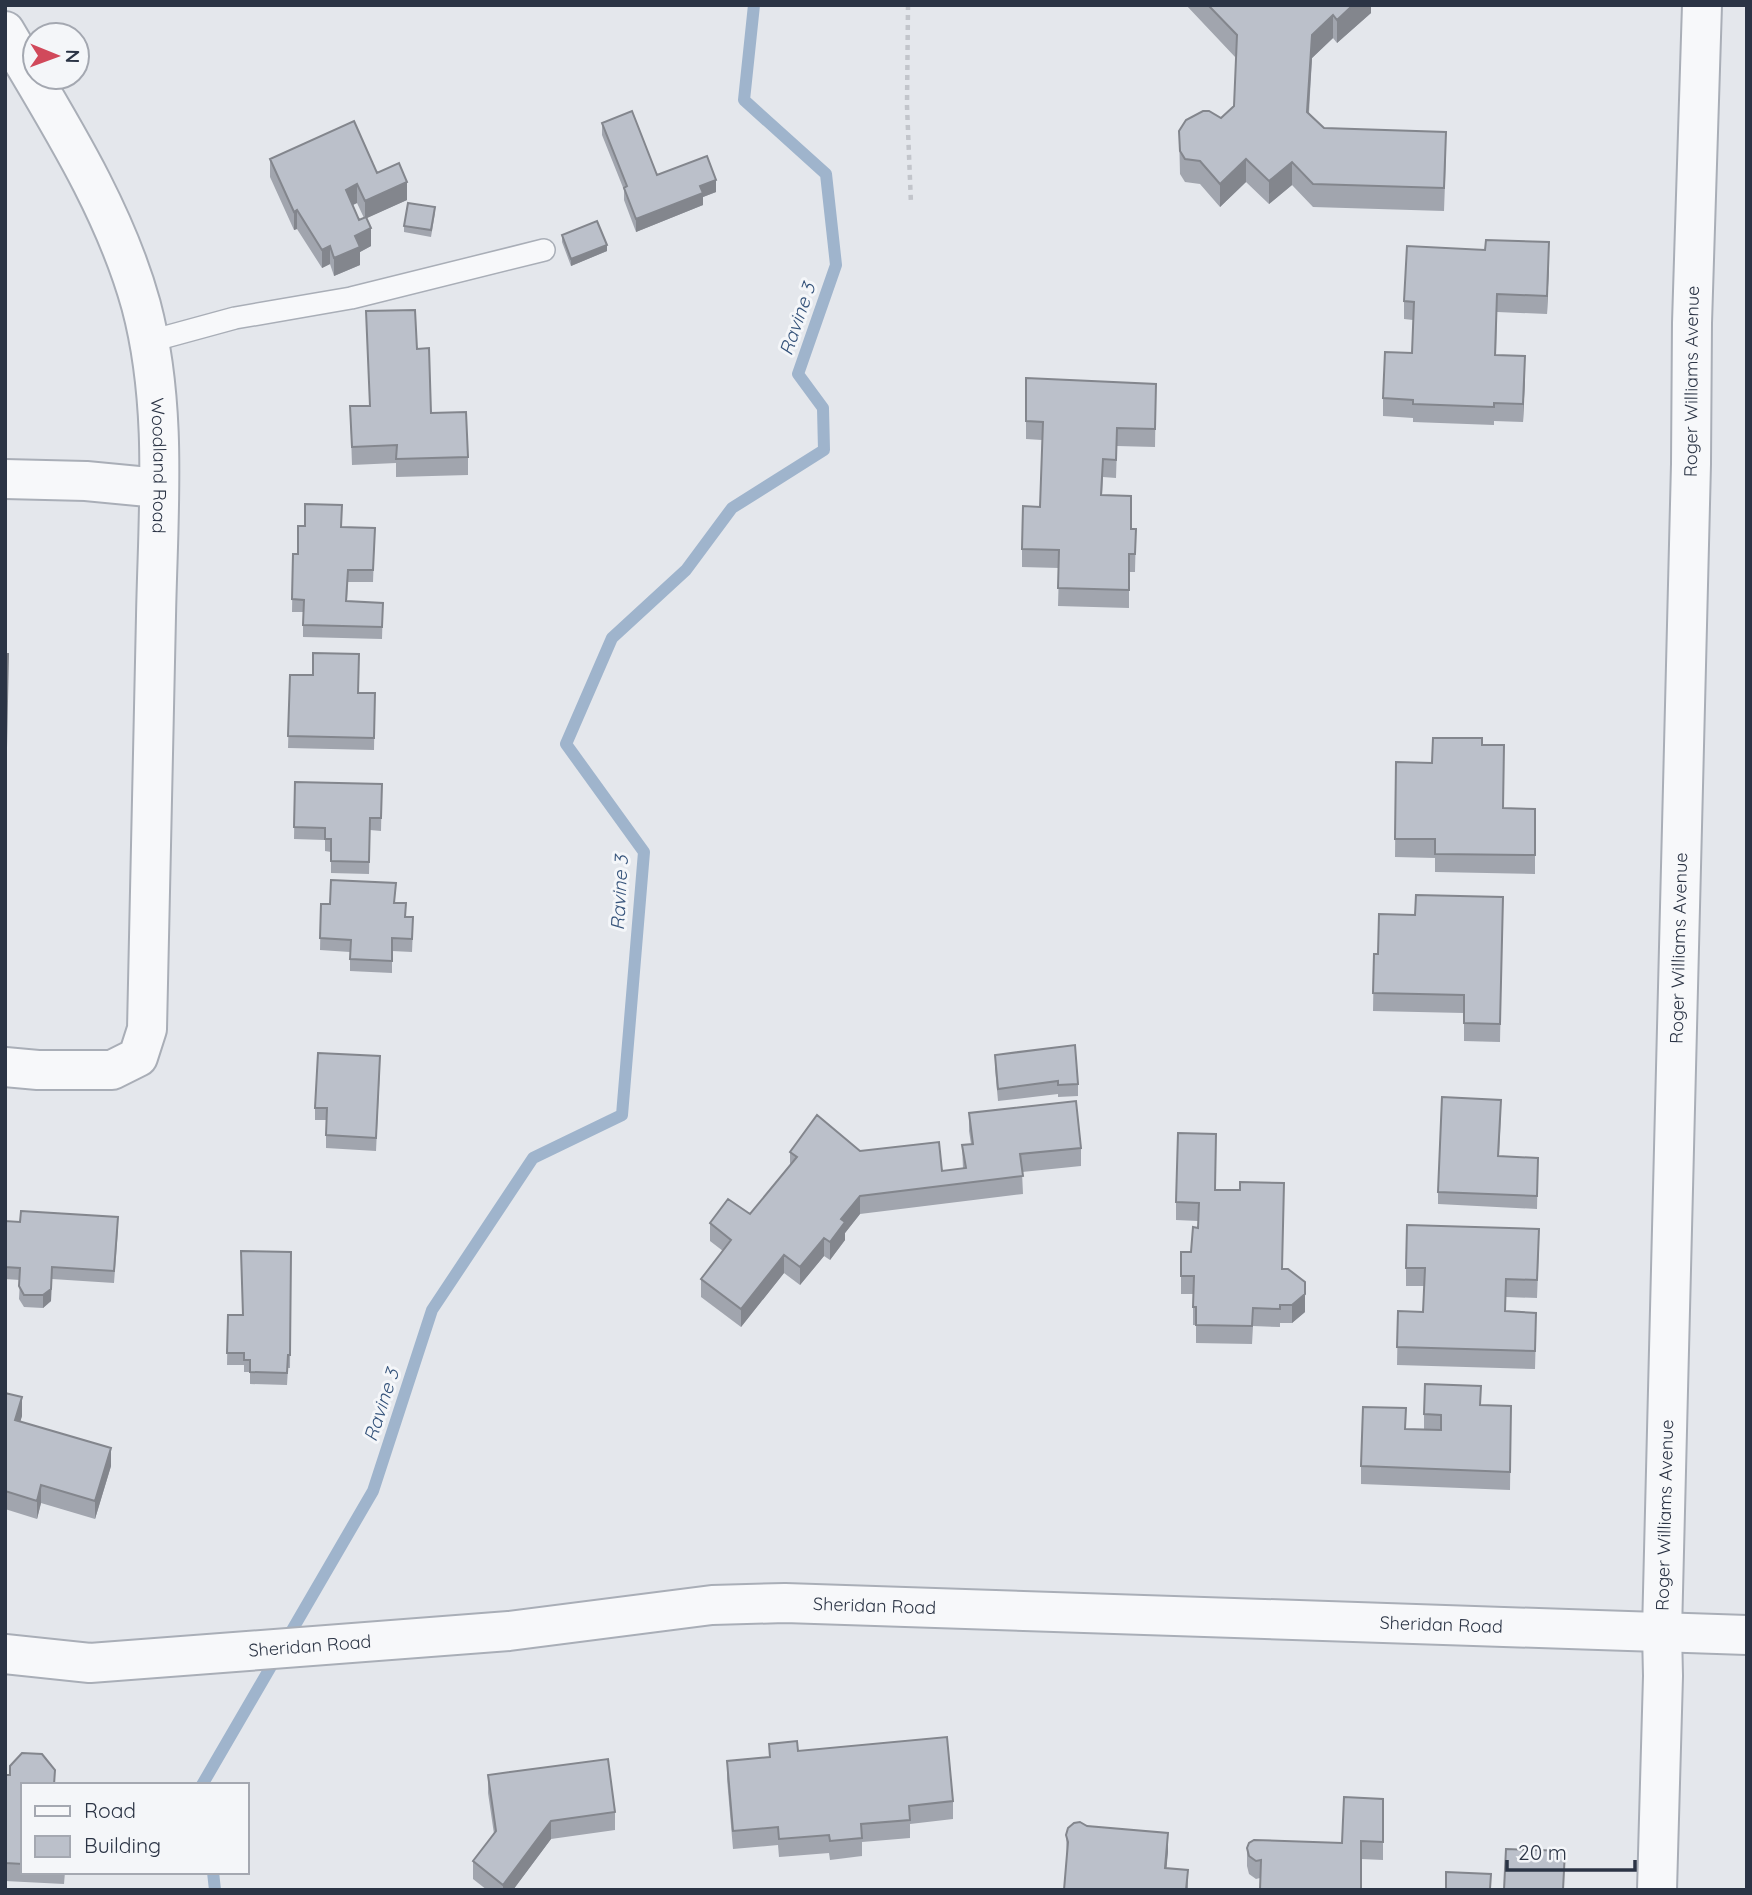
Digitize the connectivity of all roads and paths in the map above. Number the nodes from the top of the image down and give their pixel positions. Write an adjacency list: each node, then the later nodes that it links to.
1 (908, 5): 4 (path)
2 (1702, 5): 10 (street, Roger Williams Avenue)
3 (5, 31): 6 (street, Woodland Road)
4 (911, 204)
5 (544, 250): 6 (lane)
6 (147, 341): 8 (street, Woodland Road)
7 (5, 479): 8 (street)
8 (159, 488): 9 (street, Woodland Road)
9 (5, 1067)
10 (1662, 1632): 11 (street, Sheridan Road); 12 (street, Sheridan Road); 13 (street, Roger Williams Avenue)
11 (1747, 1635)
12 (5, 1654)
13 (1657, 1890)

